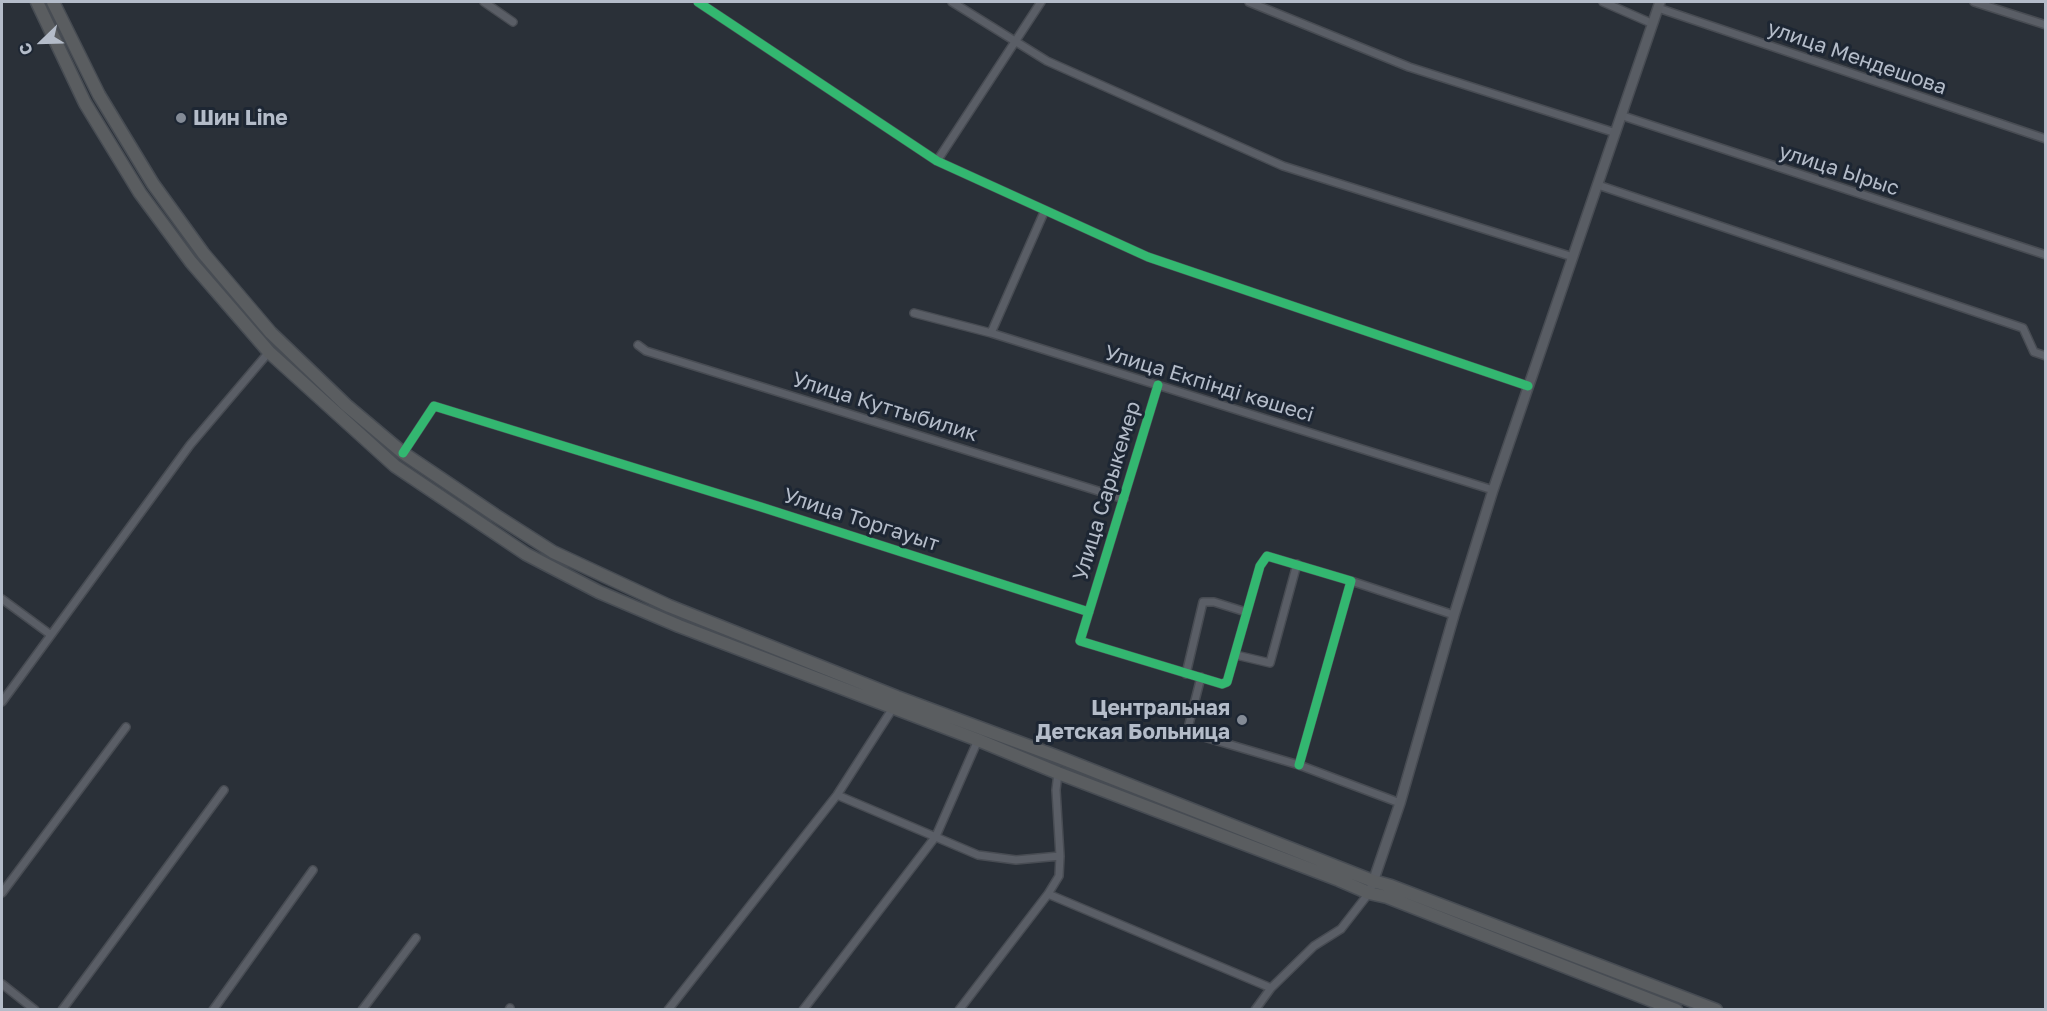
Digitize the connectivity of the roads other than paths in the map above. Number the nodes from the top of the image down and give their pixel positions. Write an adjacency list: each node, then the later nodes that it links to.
1 (37, 2): 26 (highway)
2 (53, 2): 30 (highway)
3 (484, 2): 11 (street)
4 (698, 2): 18 (street)
5 (952, 2): 14 (street)
6 (1041, 2): 14 (street)
7 (1250, 2): 16 (street)
8 (1603, 2): 12 (street)
9 (1974, 2): 13 (street)
10 (1659, 5): 12 (main road); 17 (street, улица Мендешова)
11 (513, 22)
12 (1651, 23): 15 (main road)
13 (2046, 25)
14 (1015, 42): 18 (street); 22 (street)
15 (1623, 116): 16 (main road); 21 (street, улица Ырыс)
16 (1616, 133): 19 (main road)
17 (2046, 139)
18 (938, 161): 20 (street)
19 (1598, 185): 22 (main road); 27 (street)
20 (1045, 210): 24 (street); 29 (street)
21 (2046, 255)
22 (1574, 257): 29 (main road)
23 (914, 313): 24 (street, Улица Екпінді көшесі)
24 (992, 333): 28 (street, Улица Екпінді көшесі)
25 (638, 345): 32 (street, Улица Куттыбилик)
26 (269, 352): 40 (highway); 41 (street)
27 (2046, 356)
28 (1158, 385): 31 (street, Улица Екпінді көшесі); 32 (street, Улица Сарыкемер)
29 (1528, 386): 31 (main road)
30 (403, 453): 36 (highway); 37 (street, Улица Торгауыт)
31 (1493, 490): 39 (main road)
32 (1124, 499): 37 (street, Улица Сарыкемер)
33 (1297, 564): 34 (street); 38 (street); 42 (street)
34 (1351, 581): 39 (street); 49 (street)
35 (2, 599): 41 (street)
36 (685, 611): 40 (highway); 57 (highway)
37 (1089, 612): 43 (street, Улица Сарыкемер)
38 (1246, 612): 42 (street); 43 (street)
39 (1454, 615): 53 (main road)
40 (679, 626): 46 (highway)
41 (51, 635): 45 (street)
42 (1236, 655): 44 (street)
43 (1186, 674): 44 (street)
44 (1201, 677): 49 (street)
45 (2, 702)
46 (893, 708): 48 (highway); 52 (street)
47 (126, 727): 58 (street)
48 (978, 740): 50 (highway); 54 (street)
49 (1299, 765): 53 (street)
50 (1058, 773): 55 (street); 59 (highway)
51 (224, 790): 65 (street)
52 (837, 795): 54 (street); 68 (street)
53 (1401, 803): 57 (main road)
54 (936, 836): 55 (street); 69 (street)
55 (1060, 856): 60 (street)
56 (313, 870): 66 (street)
57 (1373, 880): 59 (main road); 73 (highway)
58 (2, 893)
59 (1369, 893): 63 (street); 72 (highway)
60 (1048, 894): 63 (street); 70 (street)
61 (416, 938): 67 (street)
62 (2, 984): 64 (street)
63 (1271, 988): 71 (street)
64 (35, 1010)
65 (62, 1010)
66 (213, 1010)
67 (362, 1010)
68 (668, 1010)
69 (803, 1010)
70 (958, 1010)
71 (1255, 1010)
72 (1676, 1010)
73 (1716, 1010)

